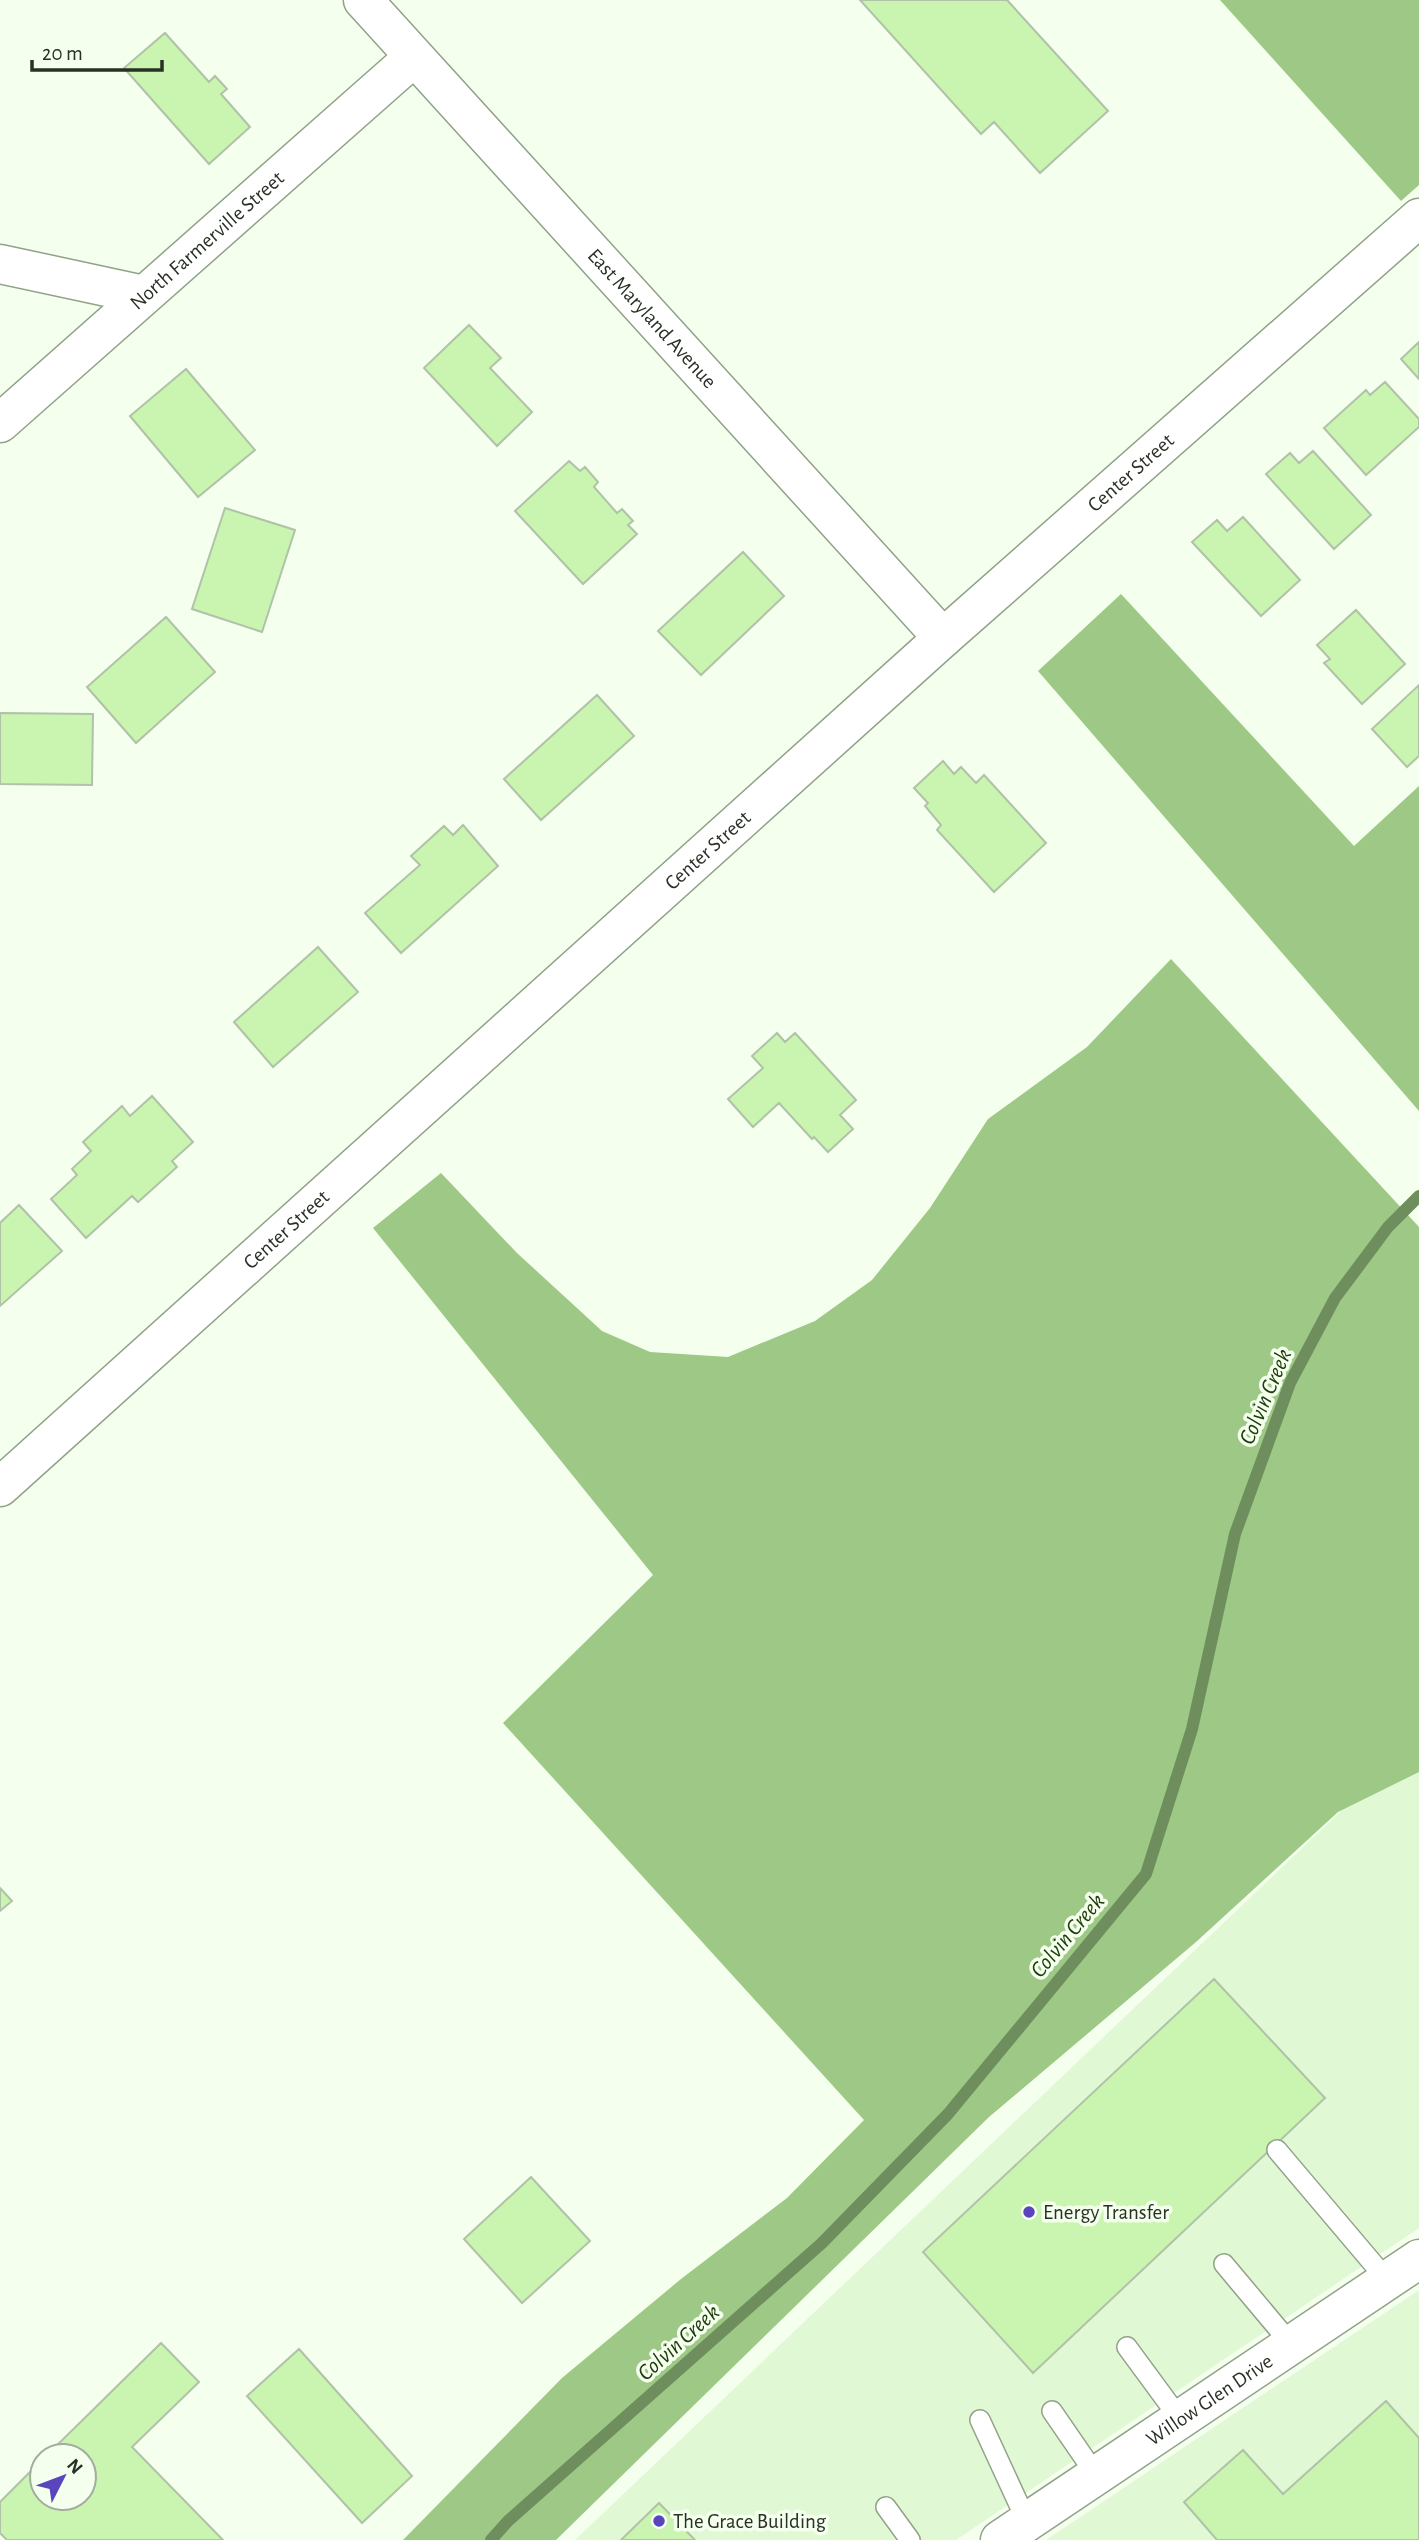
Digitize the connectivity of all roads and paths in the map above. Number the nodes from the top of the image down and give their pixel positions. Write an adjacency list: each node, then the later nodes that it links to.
1 (363, 0): 2 (street, East Maryland Avenue)
2 (414, 57): 5 (street, North Farmerville Street); 7 (street, East Maryland Avenue)
3 (1419, 219): 7 (street, Center Street)
4 (0, 264): 5 (street)
5 (144, 295): 6 (street, North Farmerville Street)
6 (0, 423)
7 (943, 638): 8 (street, Center Street)
8 (0, 1487)
9 (1277, 2150): 12 (lane)
10 (1419, 2259): 12 (street, Willow Glen Drive)
11 (1224, 2264): 13 (lane)
12 (1387, 2280): 13 (street, Willow Glen Drive)
13 (1292, 2344): 16 (street, Willow Glen Drive)
14 (1127, 2347): 16 (lane)
15 (1052, 2411): 18 (lane)
16 (1180, 2419): 18 (street, Willow Glen Drive)
17 (980, 2420): 20 (lane)
18 (1097, 2475): 20 (street, Willow Glen Drive)
19 (886, 2507): 21 (lane)
20 (1013, 2531)
21 (911, 2540)

